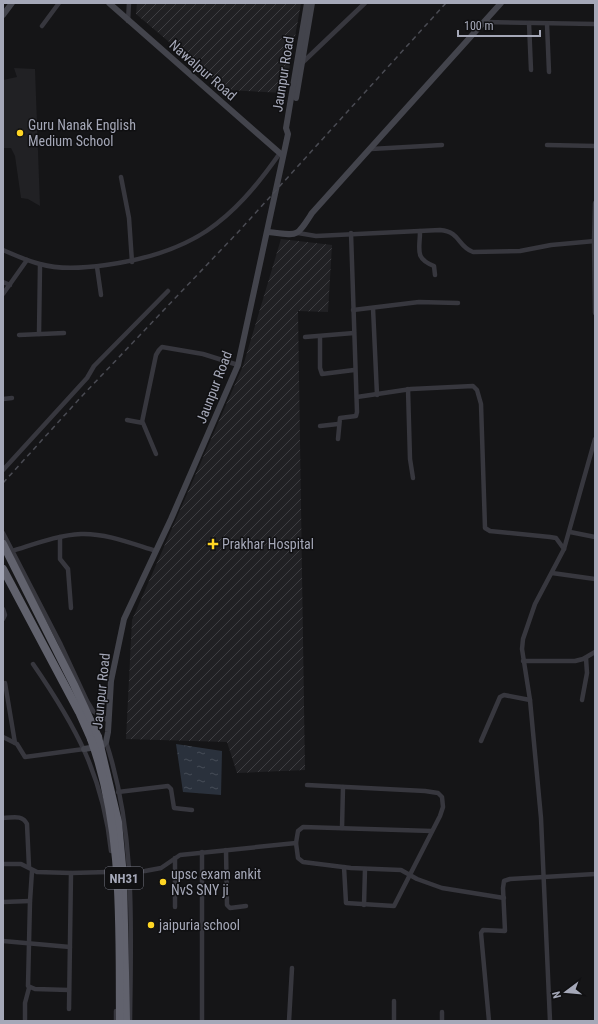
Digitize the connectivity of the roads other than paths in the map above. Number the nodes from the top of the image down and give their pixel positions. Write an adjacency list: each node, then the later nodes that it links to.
1 (12, 3): 9 (street)
2 (59, 3): 15 (street)
3 (109, 3): 10 (street, Nawalpur Road)
4 (129, 3): 10 (street)
5 (307, 3): 17 (street, Jaunpur Road)
6 (312, 3): 16 (street)
7 (365, 3): 16 (street)
8 (502, 3): 11 (street)
9 (3, 15)
10 (128, 21): 25 (street, Nawalpur Road)
11 (484, 22): 12 (street); 24 (street)
12 (529, 23): 13 (street); 18 (street)
13 (547, 24): 14 (street); 19 (street)
14 (595, 24)
15 (42, 26)
16 (302, 63): 17 (street); 20 (street)
17 (296, 69): 20 (street, Jaunpur Road)
18 (531, 70)
19 (549, 72)
20 (288, 134): 25 (street, Jaunpur Road)
21 (442, 145): 24 (street)
22 (547, 145): 23 (street)
23 (595, 146)
24 (371, 148): 30 (street)
25 (281, 154): 29 (street, Jaunpur Road); 35 (street)
26 (121, 177): 35 (street)
27 (595, 203): 32 (street)
28 (420, 230): 31 (street); 32 (street); 38 (street)
29 (268, 232): 30 (street); 55 (street, Jaunpur Road)
30 (298, 233): 31 (street)
31 (351, 233): 47 (street)
32 (594, 241): 39 (street)
33 (3, 250): 34 (street)
34 (27, 260): 36 (street); 41 (street)
35 (132, 262): 37 (street)
36 (40, 265): 37 (street); 51 (street)
37 (97, 267): 44 (street)
38 (435, 275)
39 (594, 280): 48 (street)
40 (3, 282): 41 (street)
41 (10, 285): 43 (street)
42 (168, 291): 69 (street)
43 (3, 294)
44 (101, 295)
45 (458, 302): 46 (street)
46 (373, 308): 47 (street); 58 (street)
47 (353, 310): 50 (street)
48 (595, 313)
49 (64, 333): 51 (street)
50 (354, 333): 54 (street); 56 (street)
51 (38, 334): 52 (street)
52 (19, 335)
53 (305, 337): 54 (street)
54 (320, 337): 56 (street)
55 (238, 365): 63 (street); 78 (street, Jaunpur Road)
56 (354, 370): 59 (street)
57 (408, 389): 58 (street); 70 (street); 76 (street)
58 (377, 395): 59 (street)
59 (357, 397): 64 (street)
60 (12, 398): 61 (street)
61 (3, 399)
62 (127, 420): 63 (street)
63 (142, 422): 68 (street)
64 (338, 424): 65 (street); 66 (street)
65 (320, 426)
66 (338, 439)
67 (595, 439): 71 (street)
68 (156, 454)
69 (3, 470)
70 (413, 478)
71 (570, 532): 74 (street); 76 (street)
72 (3, 533): 77 (street)
73 (60, 537): 77 (street); 78 (street); 82 (street)
74 (595, 537)
75 (3, 544): 94 (highway, NH31)
76 (564, 549): 80 (street)
77 (12, 551): 92 (street)
78 (156, 551): 92 (street, Jaunpur Road)
79 (3, 569): 94 (highway, NH31)
80 (552, 573): 81 (street); 87 (street)
81 (595, 579)
82 (72, 608)
83 (3, 609): 84 (street)
84 (3, 619)
85 (595, 652): 86 (street)
86 (586, 658): 87 (street); 91 (street)
87 (523, 661): 90 (street)
88 (33, 664): 98 (street)
89 (5, 683): 97 (street)
90 (530, 700): 96 (street); 119 (street)
91 (582, 700)
92 (109, 721): 95 (street, Jaunpur Road)
93 (3, 737): 97 (street)
94 (95, 738): 137 (highway, NH31, bridge); 138 (highway, NH31, bridge)
95 (106, 742): 98 (street, Jaunpur Road); 101 (street)
96 (481, 742)
97 (15, 743): 98 (street)
98 (84, 749): 114 (street)
99 (308, 785): 100 (street)
100 (343, 787): 104 (street); 105 (street)
101 (118, 792): 102 (street); 115 (street)
102 (192, 810)
103 (3, 818): 112 (street)
104 (342, 828): 105 (street); 106 (street)
105 (432, 831): 117 (street)
106 (296, 843): 107 (street); 111 (street)
107 (226, 850): 108 (street); 124 (street)
108 (202, 852): 109 (street); 140 (street)
109 (176, 858): 115 (street); 125 (street)
110 (3, 864): 112 (street)
111 (344, 867): 113 (street); 123 (street)
112 (31, 869): 116 (street); 121 (street)
113 (365, 869): 117 (street); 123 (street)
114 (113, 872): 115 (street); 116 (street); 136 (street)
115 (130, 872): 139 (street)
116 (71, 873): 128 (street)
117 (409, 874): 120 (street); 123 (street)
118 (595, 874): 119 (street)
119 (545, 877): 120 (street); 145 (street)
120 (504, 898): 144 (street)
121 (30, 900): 122 (street); 127 (street)
122 (3, 902)
123 (364, 905)
124 (246, 906)
125 (175, 907)
126 (3, 941): 127 (street)
127 (30, 942): 128 (street); 130 (street)
128 (70, 946): 131 (street)
129 (292, 968): 141 (street)
130 (29, 988): 131 (street); 135 (street)
131 (69, 990): 133 (street)
132 (394, 1001): 142 (street)
133 (69, 1009)
134 (442, 1012): 143 (street)
135 (25, 1021)
136 (116, 1021)
137 (120, 1021)
138 (126, 1021)
139 (130, 1021)
140 (202, 1021)
141 (289, 1021)
142 (394, 1021)
143 (442, 1021)
144 (489, 1021)
145 (550, 1021)

